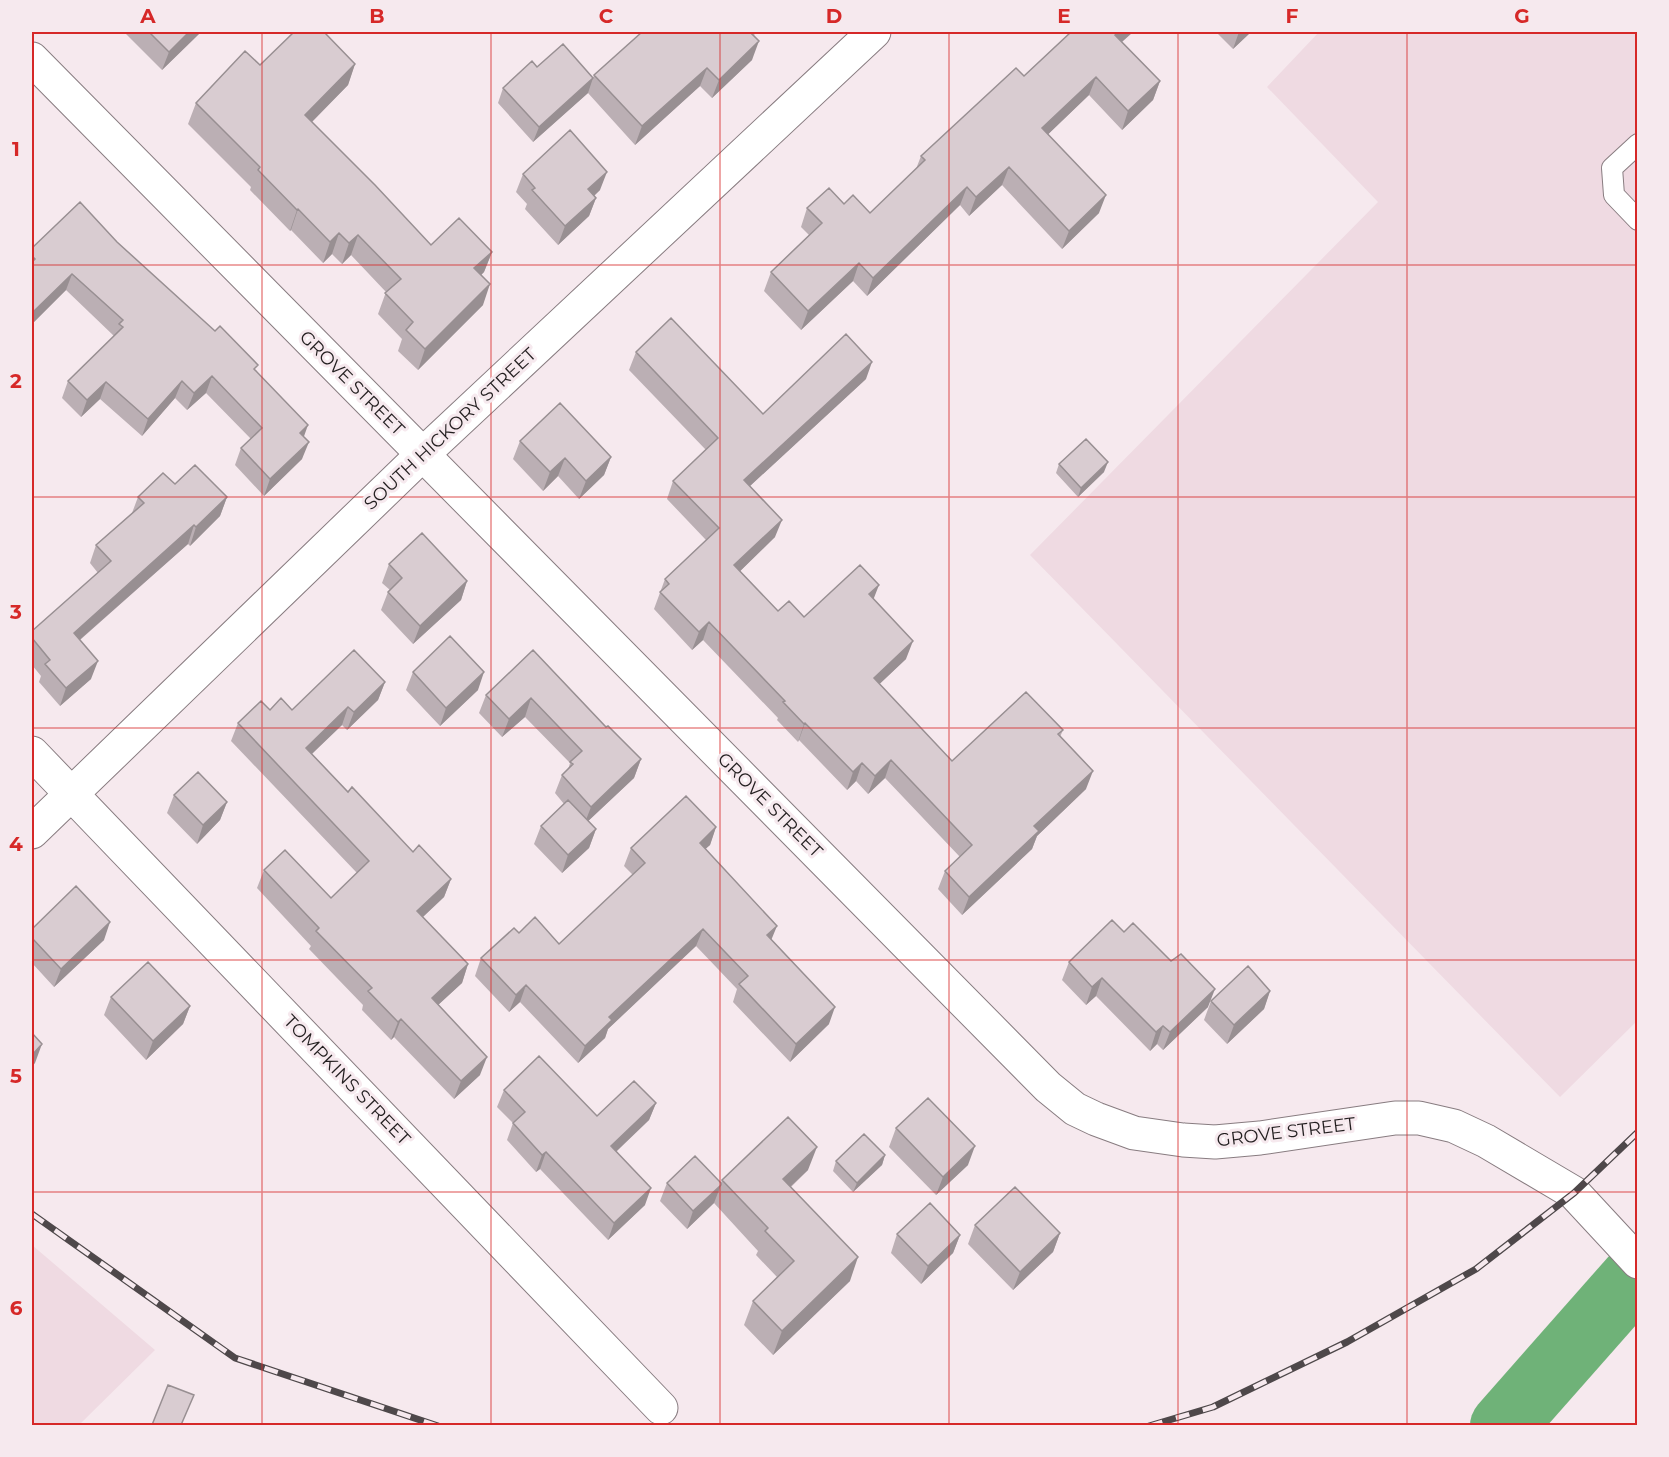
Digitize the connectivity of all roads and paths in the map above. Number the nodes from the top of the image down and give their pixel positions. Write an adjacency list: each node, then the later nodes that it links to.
1 (863, 35): 5 (street, SOUTH HICKORY STREET)
2 (32, 60): 5 (street, GROVE STREET)
3 (1638, 144): 4 (lane)
4 (1638, 220)
5 (423, 454): 7 (street, SOUTH HICKORY STREET); 9 (street, GROVE STREET)
6 (32, 753): 7 (street, TOMPKINS STREET)
7 (71, 793): 8 (street, SOUTH HICKORY STREET); 10 (street, TOMPKINS STREET)
8 (32, 832)
9 (1638, 1262)
10 (661, 1408)

